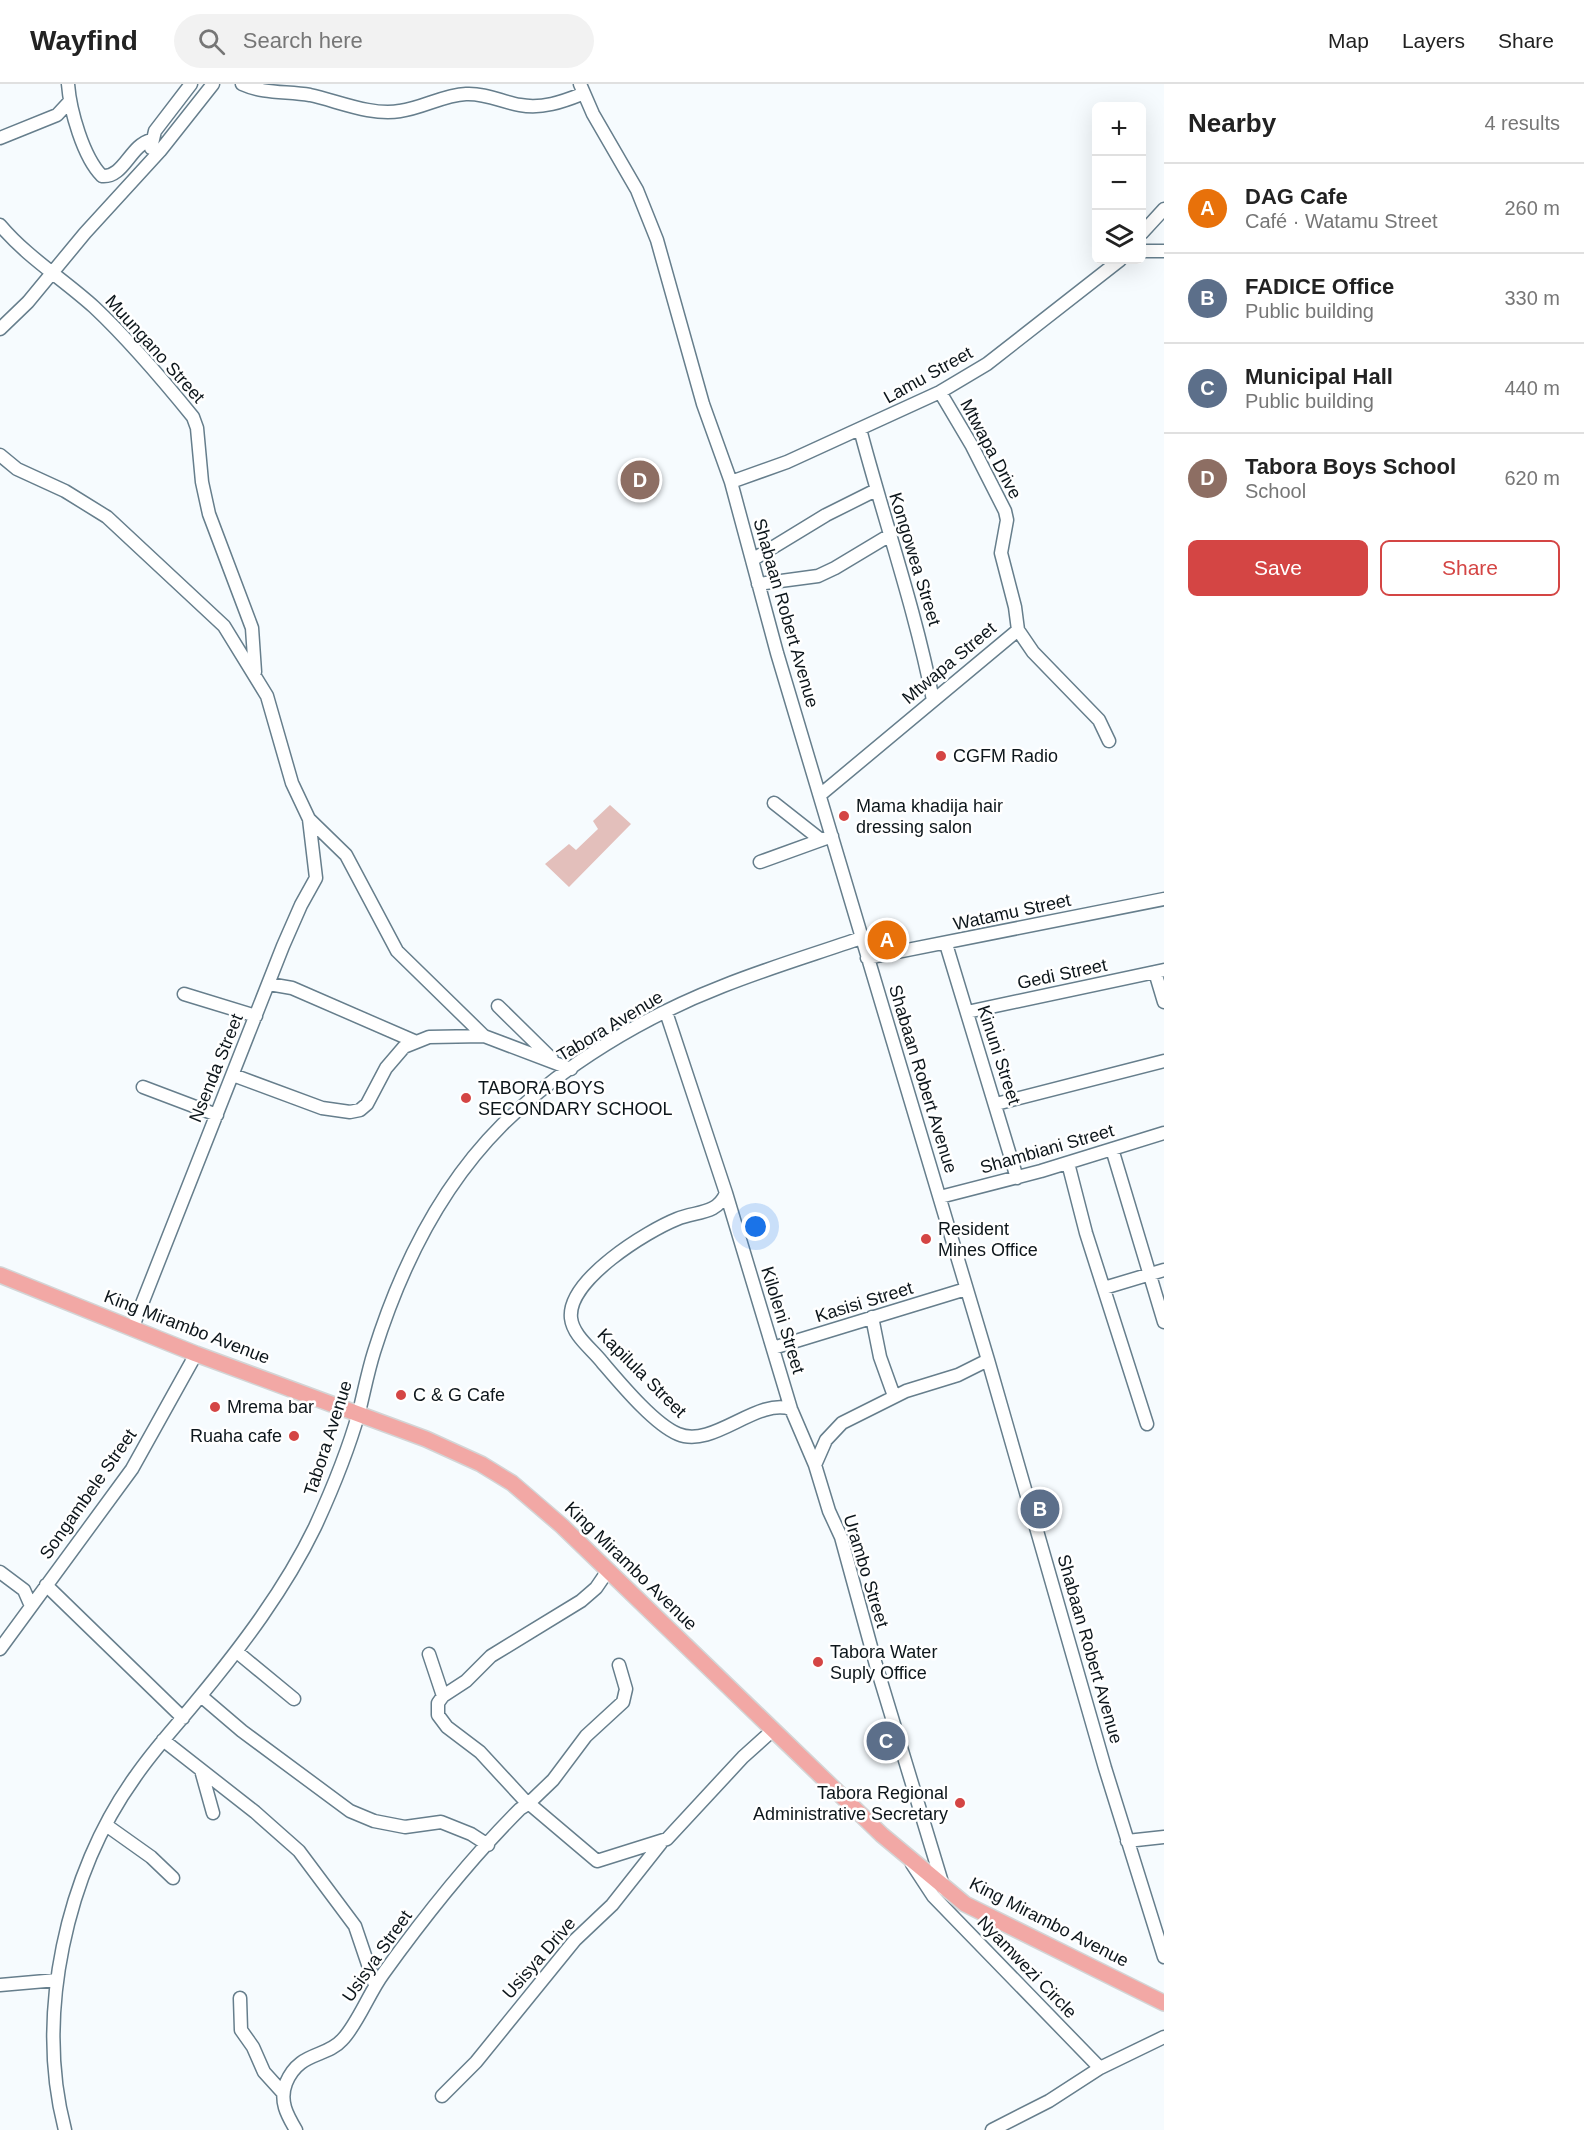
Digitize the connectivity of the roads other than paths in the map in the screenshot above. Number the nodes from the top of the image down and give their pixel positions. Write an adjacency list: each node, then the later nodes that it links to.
1 (68, 84): 6 (street)
2 (191, 84): 10 (street)
3 (213, 84): 11 (street)
4 (242, 84): 5 (street)
5 (581, 89): 23 (street, Shabaan Robert Avenue)
6 (70, 101): 7 (street); 8 (street)
7 (57, 115): 8 (street); 9 (street)
8 (74, 119): 10 (street)
9 (0, 138)
10 (151, 140): 11 (street)
11 (151, 161): 18 (street)
12 (1164, 209): 14 (street)
13 (0, 225): 18 (street, Muungano Street)
14 (1146, 229)
15 (1146, 251): 16 (street)
16 (1164, 251)
17 (1115, 264): 20 (street, Lamu Street)
18 (54, 272): 19 (street); 29 (street, Muungano Street)
19 (0, 329)
20 (940, 393): 21 (street, Lamu Street); 28 (street, Mtwapa Drive)
21 (860, 429): 23 (street, Lamu Street); 24 (street, Kongowea Street)
22 (0, 456): 29 (street, Muungano Street)
23 (731, 482): 26 (street, Shabaan Robert Avenue)
24 (876, 490): 25 (street, Kongowea Street); 26 (street)
25 (890, 535): 27 (street); 30 (street, Kongowea Street)
26 (752, 560): 27 (street, Shabaan Robert Avenue)
27 (758, 584): 32 (street, Shabaan Robert Avenue)
28 (1018, 630): 30 (street, Mtwapa Street); 31 (street, Mtwapa Street)
29 (255, 672): 34 (street, Muungano Street)
30 (933, 700): 32 (street, Mtwapa Street)
31 (1109, 741)
32 (820, 795): 35 (street, Shabaan Robert Avenue)
33 (774, 803): 35 (street)
34 (309, 819): 42 (street, Nsenda Street); 49 (street, Muungano Street)
35 (827, 838): 36 (street); 38 (street, Shabaan Robert Avenue)
36 (760, 862)
37 (1164, 899): 39 (street, Watamu Street)
38 (861, 938): 40 (street, Shabaan Robert Avenue); 46 (street, Tabora Avenue)
39 (946, 944): 40 (street, Watamu Street); 47 (street, Kinuni Street)
40 (867, 958): 63 (street, Shabaan Robert Avenue)
41 (1160, 971): 44 (street); 47 (street, Gedi Street)
42 (269, 984): 48 (street, Nsenda Street); 50 (street)
43 (184, 994): 48 (street)
44 (1164, 1002)
45 (498, 1006): 52 (street)
46 (666, 1012): 53 (street, Tabora Avenue); 62 (street, Kiloleni Street)
47 (967, 1012): 56 (street, Kinuni Street)
48 (256, 1016): 54 (street, Nsenda Street)
49 (484, 1036): 50 (street, Muungano Street); 52 (street, Muungano Street)
50 (414, 1041): 54 (street)
51 (1164, 1061): 56 (street)
52 (555, 1062): 53 (street, Muungano Street)
53 (571, 1069): 81 (street, Tabora Avenue)
54 (233, 1075): 57 (street, Nsenda Street)
55 (143, 1087): 57 (street)
56 (996, 1104): 61 (street, Kinuni Street)
57 (217, 1116): 73 (street, Nsenda Street)
58 (1164, 1133): 59 (street, Shambiani Street)
59 (1112, 1149): 60 (street, Shambiani Street); 68 (street)
60 (1068, 1163): 61 (street, Shambiani Street); 69 (street)
61 (1017, 1178): 63 (street, Shambiani Street)
62 (726, 1193): 64 (street); 65 (street, Kiloleni Street)
63 (940, 1197): 70 (street, Shabaan Robert Avenue)
64 (711, 1210): 65 (street); 79 (street, Kapilula Street)
65 (735, 1222): 74 (street, Kiloleni Street)
66 (1164, 1270): 68 (street)
67 (0, 1275): 73 (main road, King Mirambo Avenue)
68 (1150, 1275): 69 (street); 72 (street)
69 (1104, 1288): 82 (street)
70 (966, 1289): 71 (street, Kasisi Street); 76 (street, Shabaan Robert Avenue)
71 (872, 1317): 74 (street, Kasisi Street); 78 (street)
72 (1164, 1323)
73 (132, 1329): 75 (main road, King Mirambo Avenue)
74 (772, 1348): 77 (street, Kiloleni Street)
75 (196, 1354): 81 (main road, King Mirambo Avenue); 87 (street, Songambele Street)
76 (988, 1360): 78 (street); 104 (street, Shabaan Robert Avenue)
77 (785, 1390): 79 (street, Kapilula Street); 80 (street, Kiloleni Street)
78 (894, 1396): 83 (street)
79 (771, 1407): 80 (street, Kapilula Street)
80 (790, 1409): 83 (street, Kiloleni Street)
81 (358, 1414): 85 (main road, King Mirambo Avenue); 90 (street, Tabora Avenue)
82 (1147, 1425)
83 (815, 1465): 109 (street, Urambo Street)
84 (0, 1572): 86 (street)
85 (607, 1572): 94 (street); 97 (main road, King Mirambo Avenue)
86 (20, 1586): 87 (street); 88 (street)
87 (44, 1587): 88 (street, Songambele Street); 96 (street)
88 (31, 1606): 89 (street, Songambele Street)
89 (0, 1649)
90 (237, 1652): 93 (street, Tabora Avenue); 95 (street)
91 (429, 1654): 94 (street)
92 (619, 1665): 100 (street, Usisya Street)
93 (201, 1696): 96 (street, Tabora Avenue); 106 (street)
94 (443, 1696): 100 (street)
95 (294, 1699)
96 (183, 1718): 98 (street, Tabora Avenue)
97 (772, 1730): 105 (street); 107 (main road, King Mirambo Avenue)
98 (163, 1740): 99 (street); 102 (street, Tabora Avenue)
99 (201, 1770): 101 (street); 113 (street)
100 (528, 1804): 105 (street); 106 (street, Usisya Street)
101 (213, 1813)
102 (106, 1825): 108 (street); 111 (street, Tabora Avenue)
103 (1164, 1837): 104 (street)
104 (1127, 1841): 110 (street, Shabaan Robert Avenue)
105 (661, 1843): 119 (street, Usisya Drive)
106 (488, 1845): 113 (street, Usisya Street)
107 (909, 1860): 109 (main road, King Mirambo Avenue); 117 (street, Nyamwezi Circle)
108 (173, 1878)
109 (944, 1889): 115 (main road, King Mirambo Avenue)
110 (1164, 1957)
111 (57, 1980): 112 (street); 120 (street, Tabora Avenue)
112 (0, 1985)
113 (375, 1985): 118 (street, Usisya Street)
114 (240, 1998): 118 (street)
115 (1164, 2003)
116 (1164, 2037): 117 (street)
117 (1100, 2068): 122 (street)
118 (283, 2093): 121 (street)
119 (442, 2096)
120 (65, 2130)
121 (296, 2130)
122 (992, 2130)

